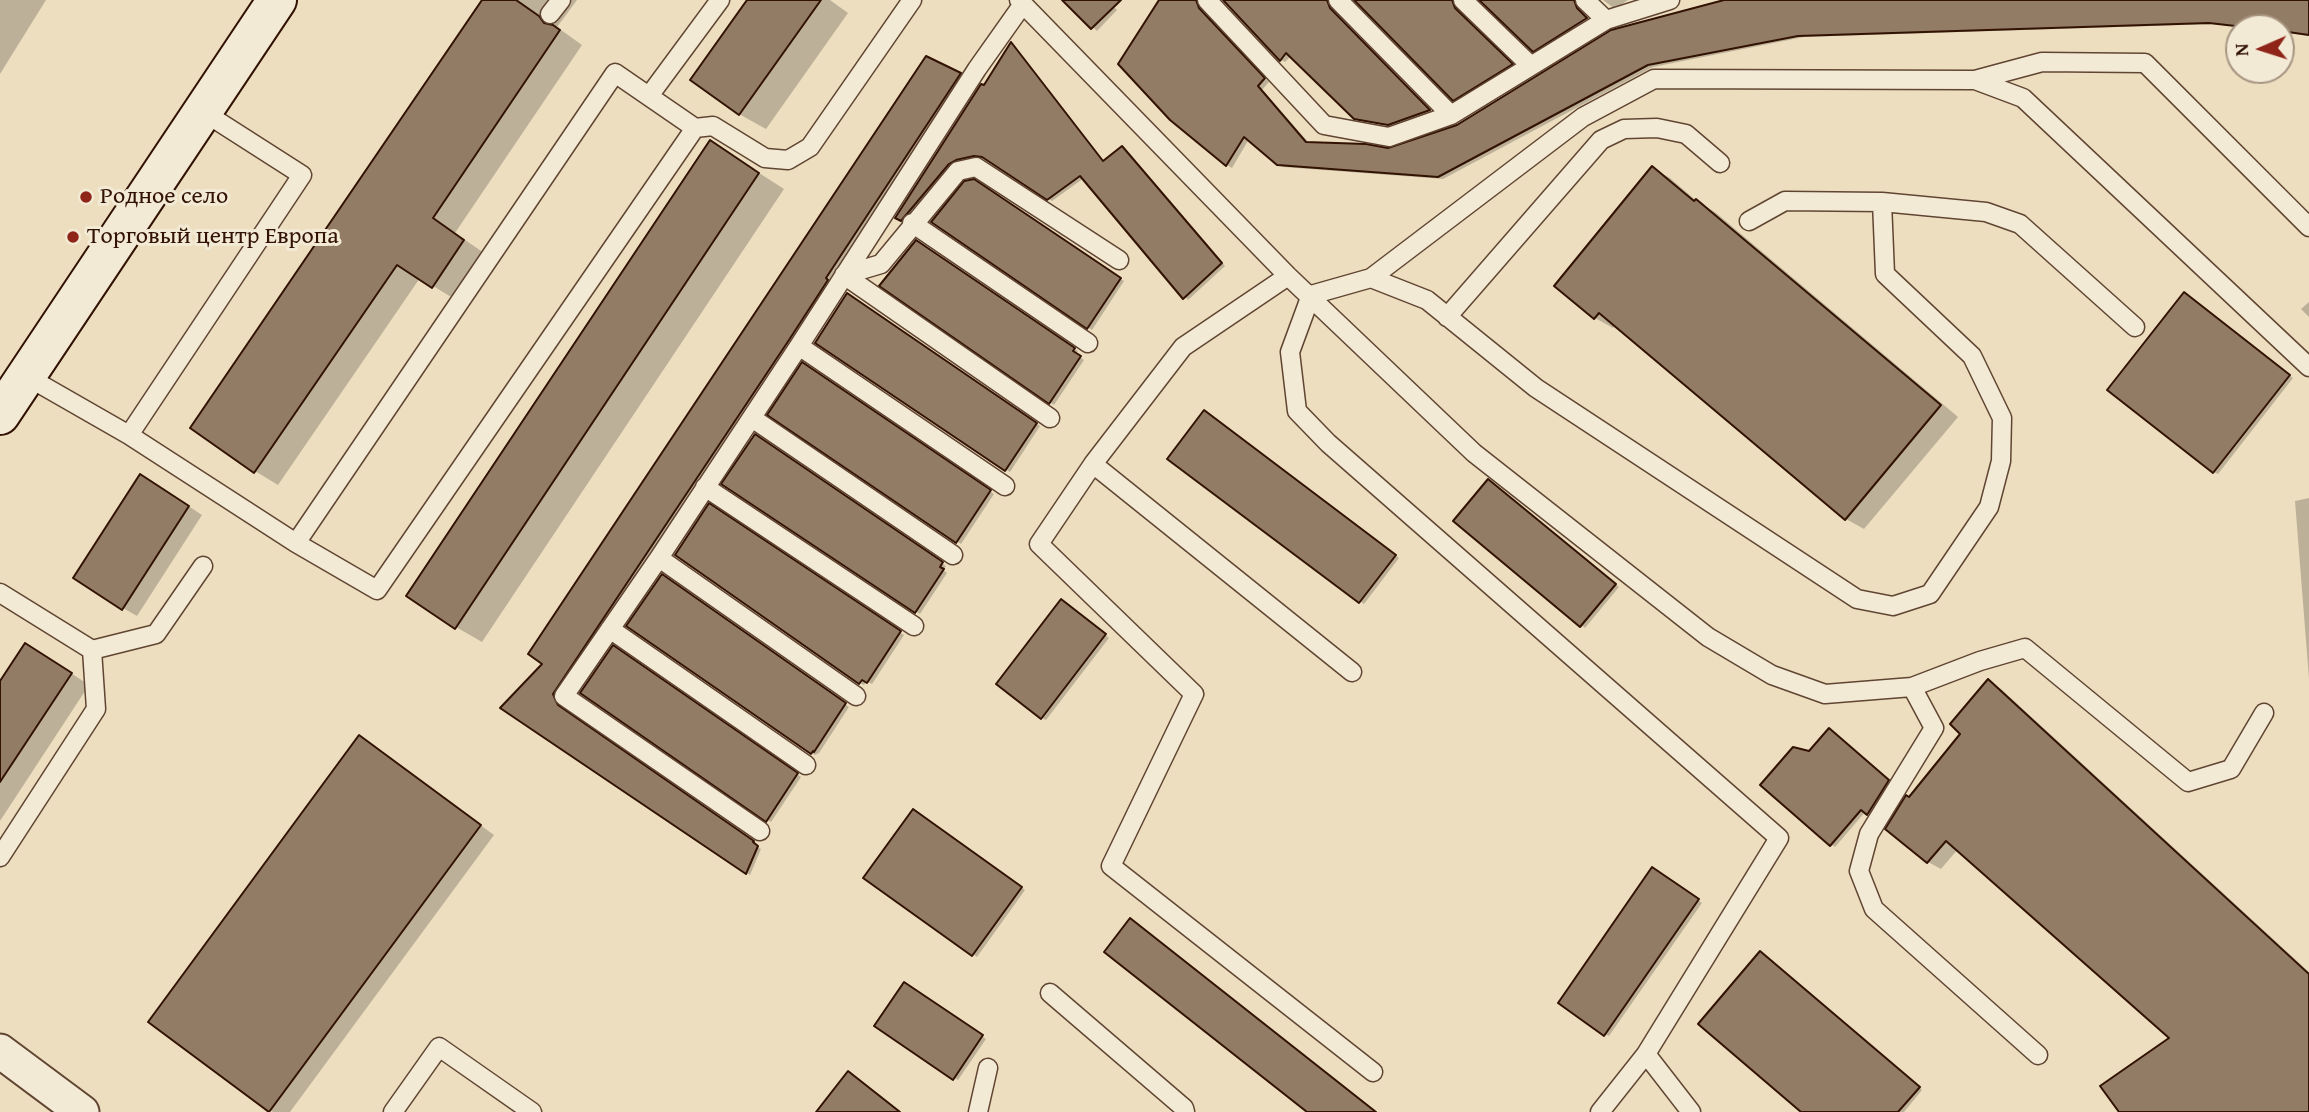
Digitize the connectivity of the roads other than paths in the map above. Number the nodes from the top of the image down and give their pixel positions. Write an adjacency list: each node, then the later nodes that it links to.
1 (720, 0): 13 (lane)
2 (912, 0): 16 (lane)
3 (1207, 0): 15 (lane)
4 (1338, 0): 15 (lane)
5 (1463, 0): 11 (lane)
6 (1585, 0): 10 (lane)
7 (1670, 0): 10 (lane)
8 (1021, 2): 23 (lane); 24 (lane)
9 (263, 5): 14 (main road)
10 (1606, 20): 11 (lane)
11 (1531, 66): 15 (lane)
12 (1975, 80): 21 (lane); 25 (lane); 31 (lane)
13 (649, 96): 16 (lane); 40 (lane)
14 (202, 111): 32 (main road); 36 (lane)
15 (1451, 115)
16 (695, 128): 40 (lane)
17 (1720, 163): 27 (lane)
18 (1882, 202): 19 (lane); 27 (lane); 28 (lane)
19 (1749, 221)
20 (912, 223): 22 (lane); 23 (lane); 29 (lane)
21 (2309, 227)
22 (1119, 260)
23 (844, 275): 30 (lane); 35 (lane)
24 (1289, 276): 26 (lane); 37 (lane)
25 (1371, 278): 26 (lane); 27 (lane)
26 (1311, 295): 49 (lane); 57 (lane)
27 (1447, 317)
28 (2135, 327)
29 (1088, 343)
30 (799, 346): 34 (lane); 38 (lane)
31 (2309, 367)
32 (26, 376): 33 (main road); 36 (lane)
33 (0, 415)
34 (752, 418): 39 (lane); 41 (lane)
35 (1050, 418)
36 (129, 435): 40 (lane)
37 (1093, 464): 48 (lane); 60 (lane)
38 (1005, 486)
39 (705, 487): 42 (lane); 45 (lane)
40 (296, 543)
41 (953, 555)
42 (659, 558): 46 (lane); 50 (lane)
43 (203, 566): 47 (lane)
44 (0, 593): 47 (lane)
45 (914, 626)
46 (610, 629): 52 (lane); 53 (lane)
47 (92, 650): 54 (lane)
48 (1352, 672)
49 (1912, 688): 51 (lane); 58 (lane)
50 (856, 696)
51 (2264, 713)
52 (806, 765)
53 (760, 831)
54 (0, 857)
55 (1050, 993): 65 (lane)
56 (0, 1051): 61 (street)
57 (1646, 1054): 66 (lane); 67 (lane)
58 (2038, 1055)
59 (988, 1068): 64 (lane)
60 (1373, 1072)
61 (82, 1112)
62 (393, 1112): 63 (lane)
63 (532, 1112)
64 (978, 1112)
65 (1185, 1112)
66 (1600, 1112)
67 (1692, 1112)

